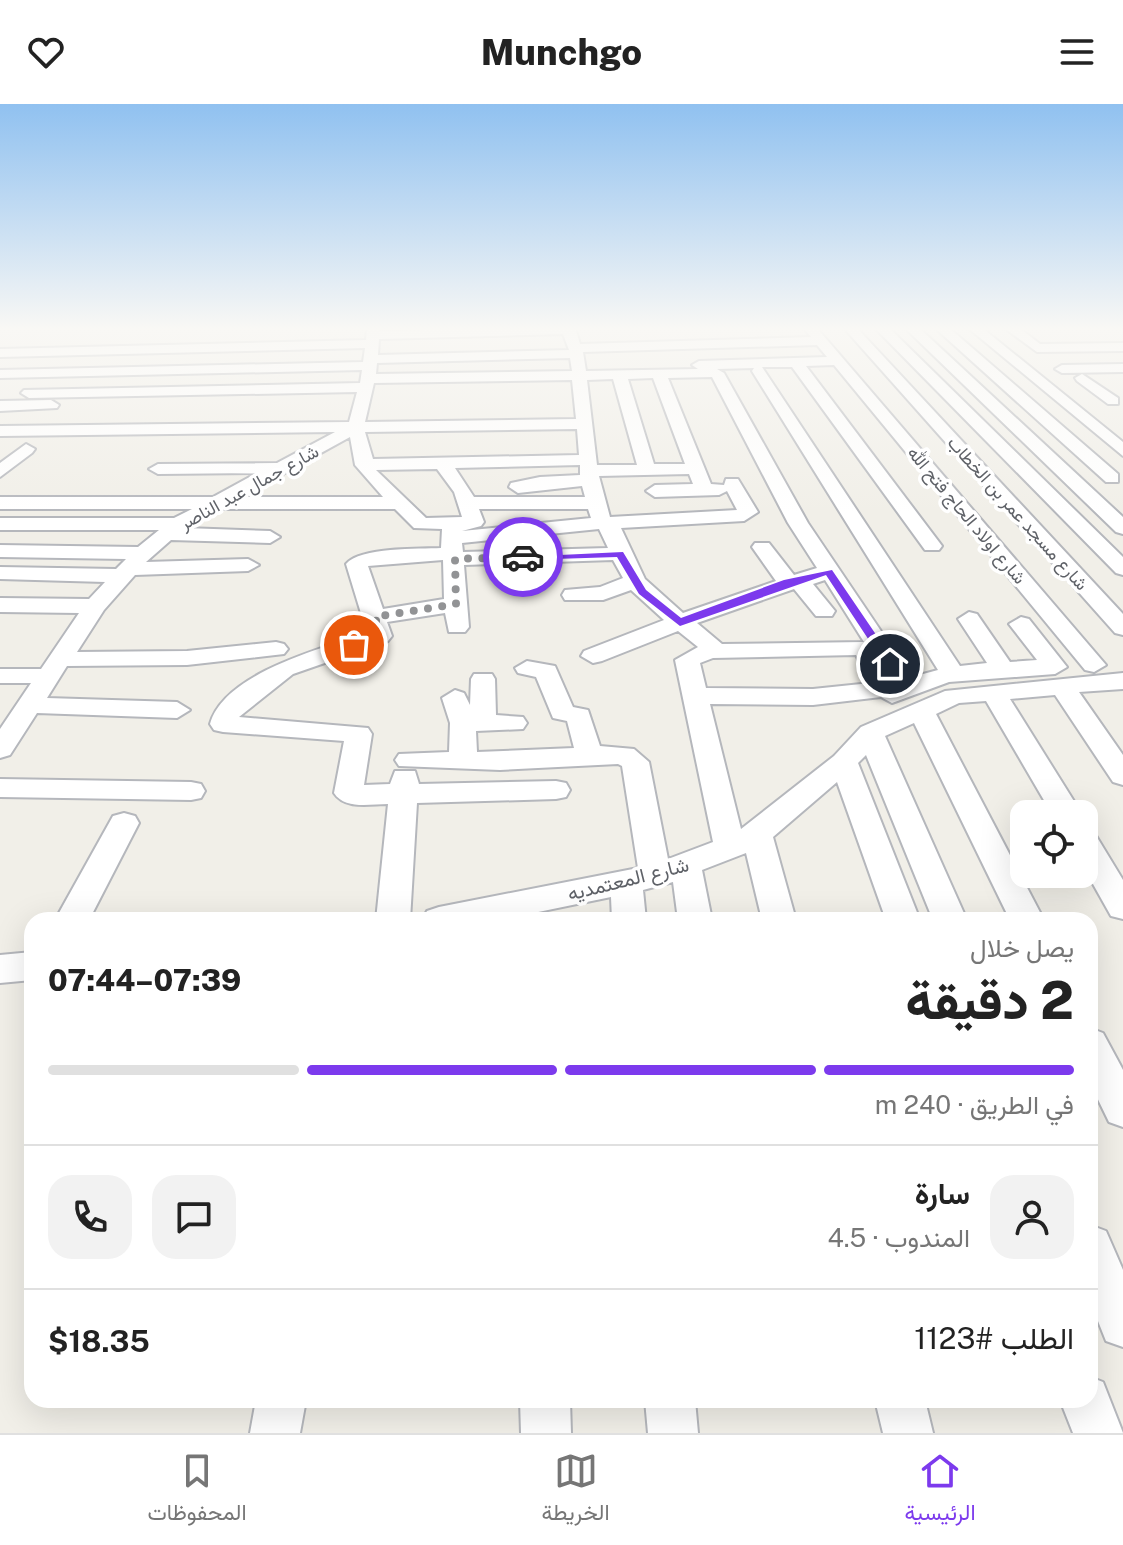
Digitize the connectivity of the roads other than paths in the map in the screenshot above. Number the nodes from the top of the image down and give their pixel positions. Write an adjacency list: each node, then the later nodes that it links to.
1 (104, 389): 22 (street)
2 (231, 389): 25 (street)
3 (281, 389): 28 (street)
4 (296, 389): 29 (street)
5 (361, 389): 32 (street, شارع جمال عبد الناصر)
6 (367, 389): 41 (street)
7 (380, 389): 31 (street)
8 (416, 389): 26 (street)
9 (431, 389): 27 (street)
10 (577, 389): 27 (street)
11 (623, 389): 45 (street)
12 (665, 389): 44 (street)
13 (726, 389): 73 (street)
14 (771, 389): 94 (street)
15 (816, 389): 38 (street)
16 (861, 389): 37 (street, شارع اولاد الحاج فتح الله)
17 (905, 389): 85 (street, شارع مسجد عمر بن الخطاب)
18 (942, 389): 71 (street)
19 (976, 389): 59 (street)
20 (1007, 389): 57 (street)
21 (1048, 389): 36 (street)
22 (0, 393)
23 (1117, 394): 24 (street)
24 (1086, 402)
25 (0, 406)
26 (508, 408)
27 (579, 412): 40 (street)
28 (0, 422)
29 (0, 431)
30 (497, 443): 40 (street)
31 (451, 444)
32 (325, 445): 33 (street); 42 (street, شارع جمال عبد الناصر)
33 (177, 447): 34 (street); 43 (street)
34 (86, 448)
35 (0, 450): 46 (street)
36 (1123, 451)
37 (918, 457): 38 (street); 90 (street, شارع اولاد الحاج فتح الله)
38 (868, 459): 66 (street)
39 (441, 462): 40 (street); 41 (street); 55 (street)
40 (589, 464): 45 (street); 47 (street); 56 (street)
41 (364, 465): 54 (street)
42 (283, 468): 43 (street); 52 (street, شارع جمال عبد الناصر)
43 (158, 469): 51 (street)
44 (696, 469): 45 (street); 48 (street)
45 (647, 470)
46 (0, 472)
47 (518, 487)
48 (704, 490): 49 (street); 61 (street)
49 (655, 491)
50 (0, 503): 51 (street)
51 (128, 503): 52 (street)
52 (217, 503): 53 (street); 60 (street, شارع جمال عبد الناصر)
53 (259, 503): 54 (street); 63 (street)
54 (398, 503): 65 (street)
55 (469, 503): 56 (street); 65 (street)
56 (594, 503): 61 (street)
57 (1123, 504)
58 (0, 524): 60 (street)
59 (1123, 528)
60 (172, 529): 63 (street); 69 (street, شارع جمال عبد الناصر)
61 (612, 535): 62 (street); 65 (street); 65 (street); 75 (street)
62 (698, 535)
63 (244, 537): 64 (street)
64 (270, 537)
65 (453, 543): 81 (street); 81 (street)
66 (932, 546)
67 (762, 547): 76 (street)
68 (0, 551): 69 (street)
69 (143, 553): 72 (street, شارع جمال عبد الناصر)
70 (248, 565): 72 (street)
71 (1123, 569)
72 (125, 572): 74 (street); 79 (street, شارع جمال عبد الناصر)
73 (828, 572): 76 (street); 100 (street)
74 (0, 573)
75 (634, 581): 77 (street); 83 (street)
76 (793, 581): 80 (street); 83 (street)
77 (573, 595)
78 (0, 605): 79 (street)
79 (95, 606): 92 (street, شارع جمال عبد الناصر)
80 (824, 611)
81 (375, 617): 115 (street)
82 (969, 619): 98 (street)
83 (680, 622): 87 (street); 88 (street)
84 (1021, 624): 96 (street)
85 (1123, 628)
86 (276, 649): 92 (street)
87 (714, 651): 100 (street); 101 (street)
88 (593, 656)
89 (1123, 664): 90 (street, شارع المعتمديه)
90 (1094, 665): 96 (street, شارع المعتمديه)
91 (801, 667): 102 (street)
92 (54, 668): 95 (street); 106 (street, شارع جمال عبد الناصر)
93 (527, 668): 108 (street)
94 (953, 674): 98 (street, شارع المعتمديه); 100 (street, شارع المعتمديه)
95 (0, 676)
96 (1058, 676): 98 (street, شارع المعتمديه); 99 (street, شارع المعتمديه); 111 (street)
97 (483, 679): 104 (street)
98 (998, 680): 100 (street, شارع المعتمديه); 116 (street)
99 (1123, 681)
100 (903, 695): 102 (street); 107 (street, شارع المعتمديه); 131 (street)
101 (695, 696): 102 (street); 118 (street)
102 (813, 697)
103 (177, 710): 106 (street)
104 (467, 715): 105 (street); 109 (street)
105 (514, 723)
106 (9, 729)
107 (870, 733): 110 (street, شارع المعتمديه); 130 (street)
108 (591, 756): 109 (street); 121 (street)
109 (463, 761): 115 (street)
110 (844, 762): 118 (street, شارع المعتمديه); 129 (street)
111 (1123, 776)
112 (0, 788): 114 (street)
113 (556, 790): 115 (street)
114 (191, 791)
115 (402, 794): 124 (street)
116 (1060, 800)
117 (124, 823): 123 (street)
118 (744, 841): 120 (street, شارع المعتمديه); 128 (street)
119 (1098, 865): 122 (street)
120 (686, 866): 121 (street, شارع المعتمديه); 127 (street)
121 (640, 880): 125 (street, شارع المعتمديه); 126 (street)
122 (1123, 907)
123 (76, 912)
124 (394, 912)
125 (479, 912)
126 (631, 912)
127 (694, 912)
128 (775, 912)
129 (900, 912)
130 (947, 912)
131 (1023, 912)
132 (24, 967): 133 (street)
133 (0, 969)
134 (1098, 1060): 135 (street)
135 (1123, 1109)
136 (1098, 1266): 137 (street)
137 (1123, 1324)
138 (280, 1408): 143 (street)
139 (545, 1408): 144 (street)
140 (671, 1408): 145 (street)
141 (902, 1408): 146 (street)
142 (1088, 1408): 147 (street)
143 (275, 1433)
144 (546, 1433)
145 (673, 1433)
146 (908, 1433)
147 (1098, 1433)

